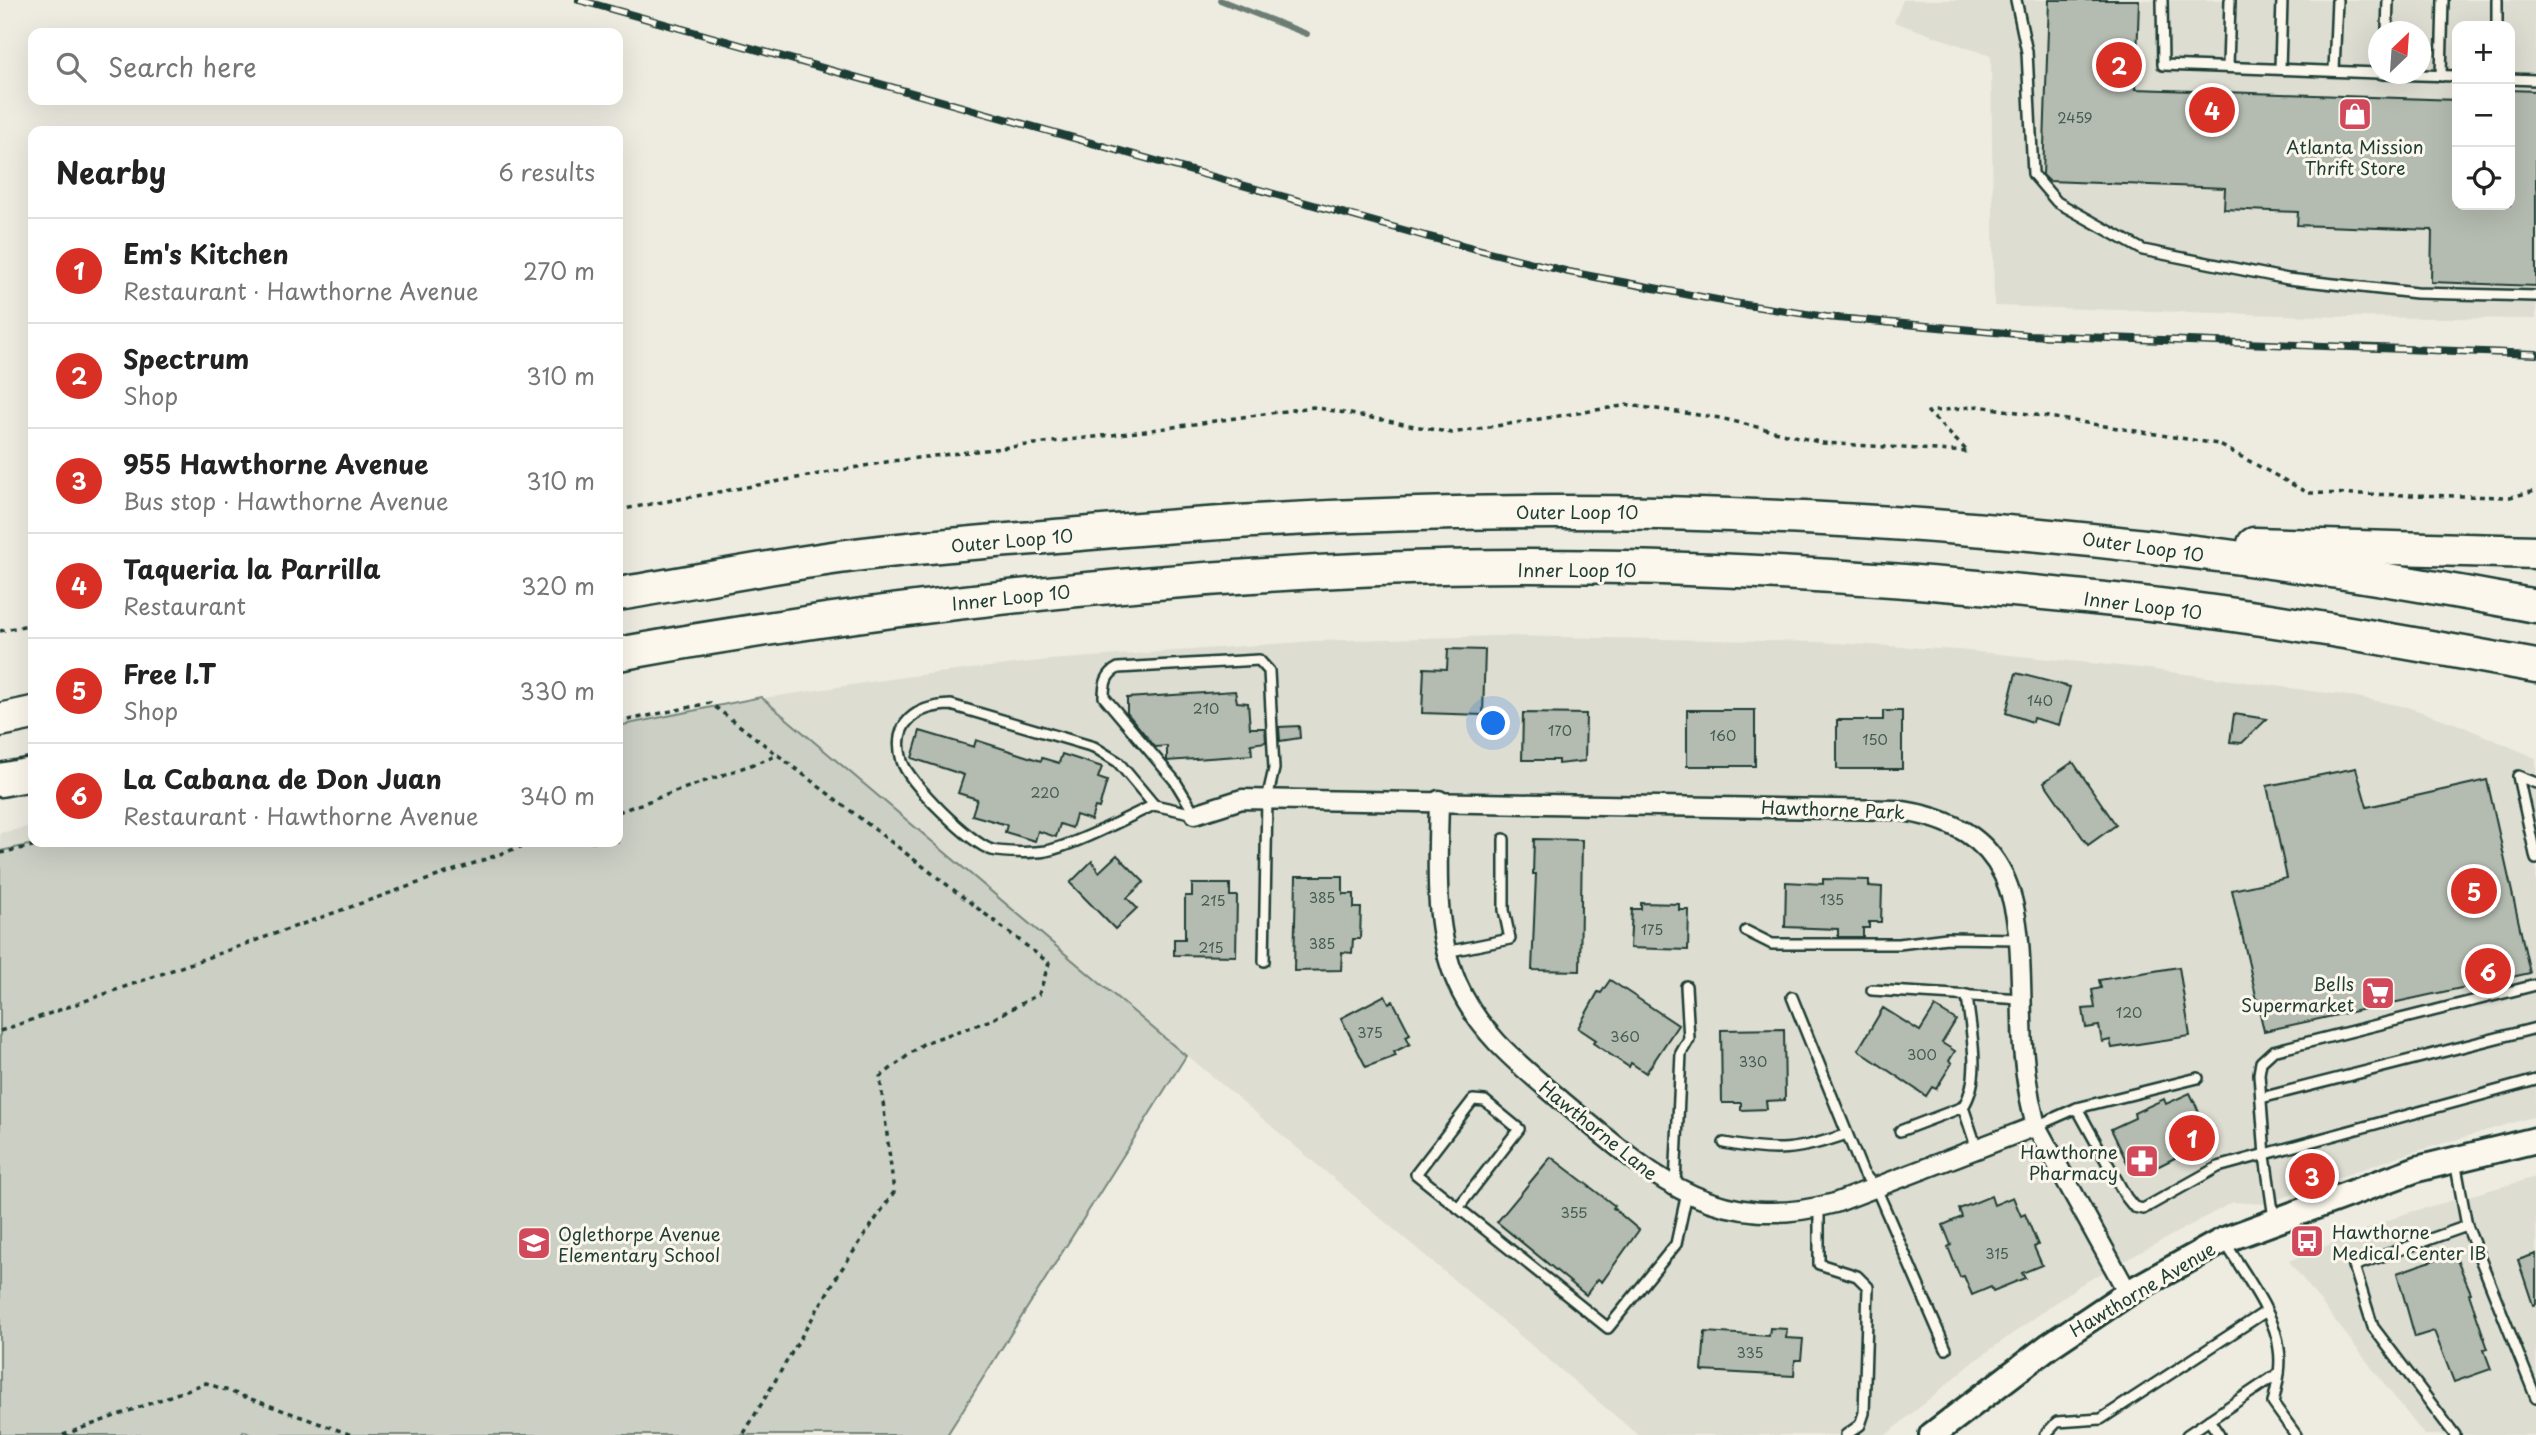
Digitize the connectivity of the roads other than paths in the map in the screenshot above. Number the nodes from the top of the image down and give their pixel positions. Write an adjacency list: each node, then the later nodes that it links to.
1 (2016, 0): 20 (lane)
2 (2162, 0): 11 (lane)
3 (2230, 0): 11 (lane)
4 (2282, 0): 12 (lane)
5 (2337, 0): 13 (lane)
6 (2388, 0): 9 (lane)
7 (2443, 0): 16 (lane)
8 (2497, 0): 10 (lane)
9 (2387, 21)
10 (2497, 21)
11 (2228, 67): 12 (lane)
12 (2280, 69): 13 (lane)
13 (2334, 71): 14 (lane)
14 (2368, 73)
15 (2431, 76): 16 (lane)
16 (2441, 76): 17 (lane)
17 (2452, 76)
18 (2515, 79): 19 (lane)
19 (2536, 80)
20 (2536, 296)
21 (2104, 539): 22 (highway); 23 (highway, Outer Loop 10); 24 (highway, Outer Loop 10)
22 (2536, 552)
23 (623, 593)
24 (2536, 606)
25 (623, 653): 26 (highway, Inner Loop 10)
26 (2536, 666)
27 (28, 714): 28 (highway)
28 (0, 720)
29 (28, 775): 30 (highway)
30 (0, 780)
31 (2536, 783): 37 (lane)
32 (1267, 799): 33 (street, Hawthorne Park); 35 (street, Hawthorne Park); 35 (lane); 41 (lane)
33 (1439, 800): 39 (street, Hawthorne Park); 40 (street, Hawthorne Lane)
34 (1154, 805): 34 (lane); 35 (lane)
35 (1195, 814)
36 (1504, 839): 40 (lane)
37 (2536, 859)
38 (1746, 931): 39 (lane)
39 (2020, 939): 47 (street, Hawthorne Park)
40 (1446, 952): 63 (street, Hawthorne Lane)
41 (1264, 961)
42 (2536, 985): 51 (lane)
43 (1686, 986): 63 (lane)
44 (1872, 990): 45 (lane)
45 (1968, 995): 47 (lane); 52 (lane)
46 (1792, 997): 56 (lane)
47 (2022, 999): 54 (street, Hawthorne Park)
48 (2536, 1028): 51 (lane)
49 (2198, 1078): 53 (lane)
50 (2536, 1080): 60 (lane)
51 (2261, 1098): 60 (lane)
52 (1963, 1107): 55 (lane); 59 (lane)
53 (2077, 1108): 54 (lane); 60 (lane)
54 (2036, 1126): 59 (street, Hawthorne Lane); 69 (street, Hawthorne Park)
55 (1900, 1130)
56 (1847, 1134): 58 (lane); 62 (lane)
57 (2536, 1140): 61 (main road, Hawthorne Avenue)
58 (1724, 1143)
59 (1977, 1149): 62 (street, Hawthorne Lane)
60 (2265, 1156): 66 (lane)
61 (2455, 1159): 66 (main road, Hawthorne Avenue); 67 (lane)
62 (1876, 1188): 65 (street, Hawthorne Lane); 71 (lane)
63 (1681, 1191): 64 (lane); 65 (street, Hawthorne Lane)
64 (1458, 1208): 64 (lane)
65 (1819, 1208): 75 (lane)
66 (2274, 1220): 68 (main road, Hawthorne Avenue)
67 (2467, 1226): 73 (lane); 81 (lane)
68 (2224, 1240): 69 (main road, Hawthorne Avenue); 70 (lane)
69 (2128, 1293): 76 (main road, Hawthorne Avenue)
70 (2265, 1312): 72 (lane); 77 (lane)
71 (1945, 1349)
72 (2279, 1373): 74 (lane); 80 (lane)
73 (2536, 1398)
74 (2209, 1420): 78 (lane); 79 (lane)
75 (1846, 1435)
76 (1932, 1435)
77 (2045, 1435)
78 (2187, 1435)
79 (2219, 1435)
80 (2296, 1435)
81 (2455, 1435)

